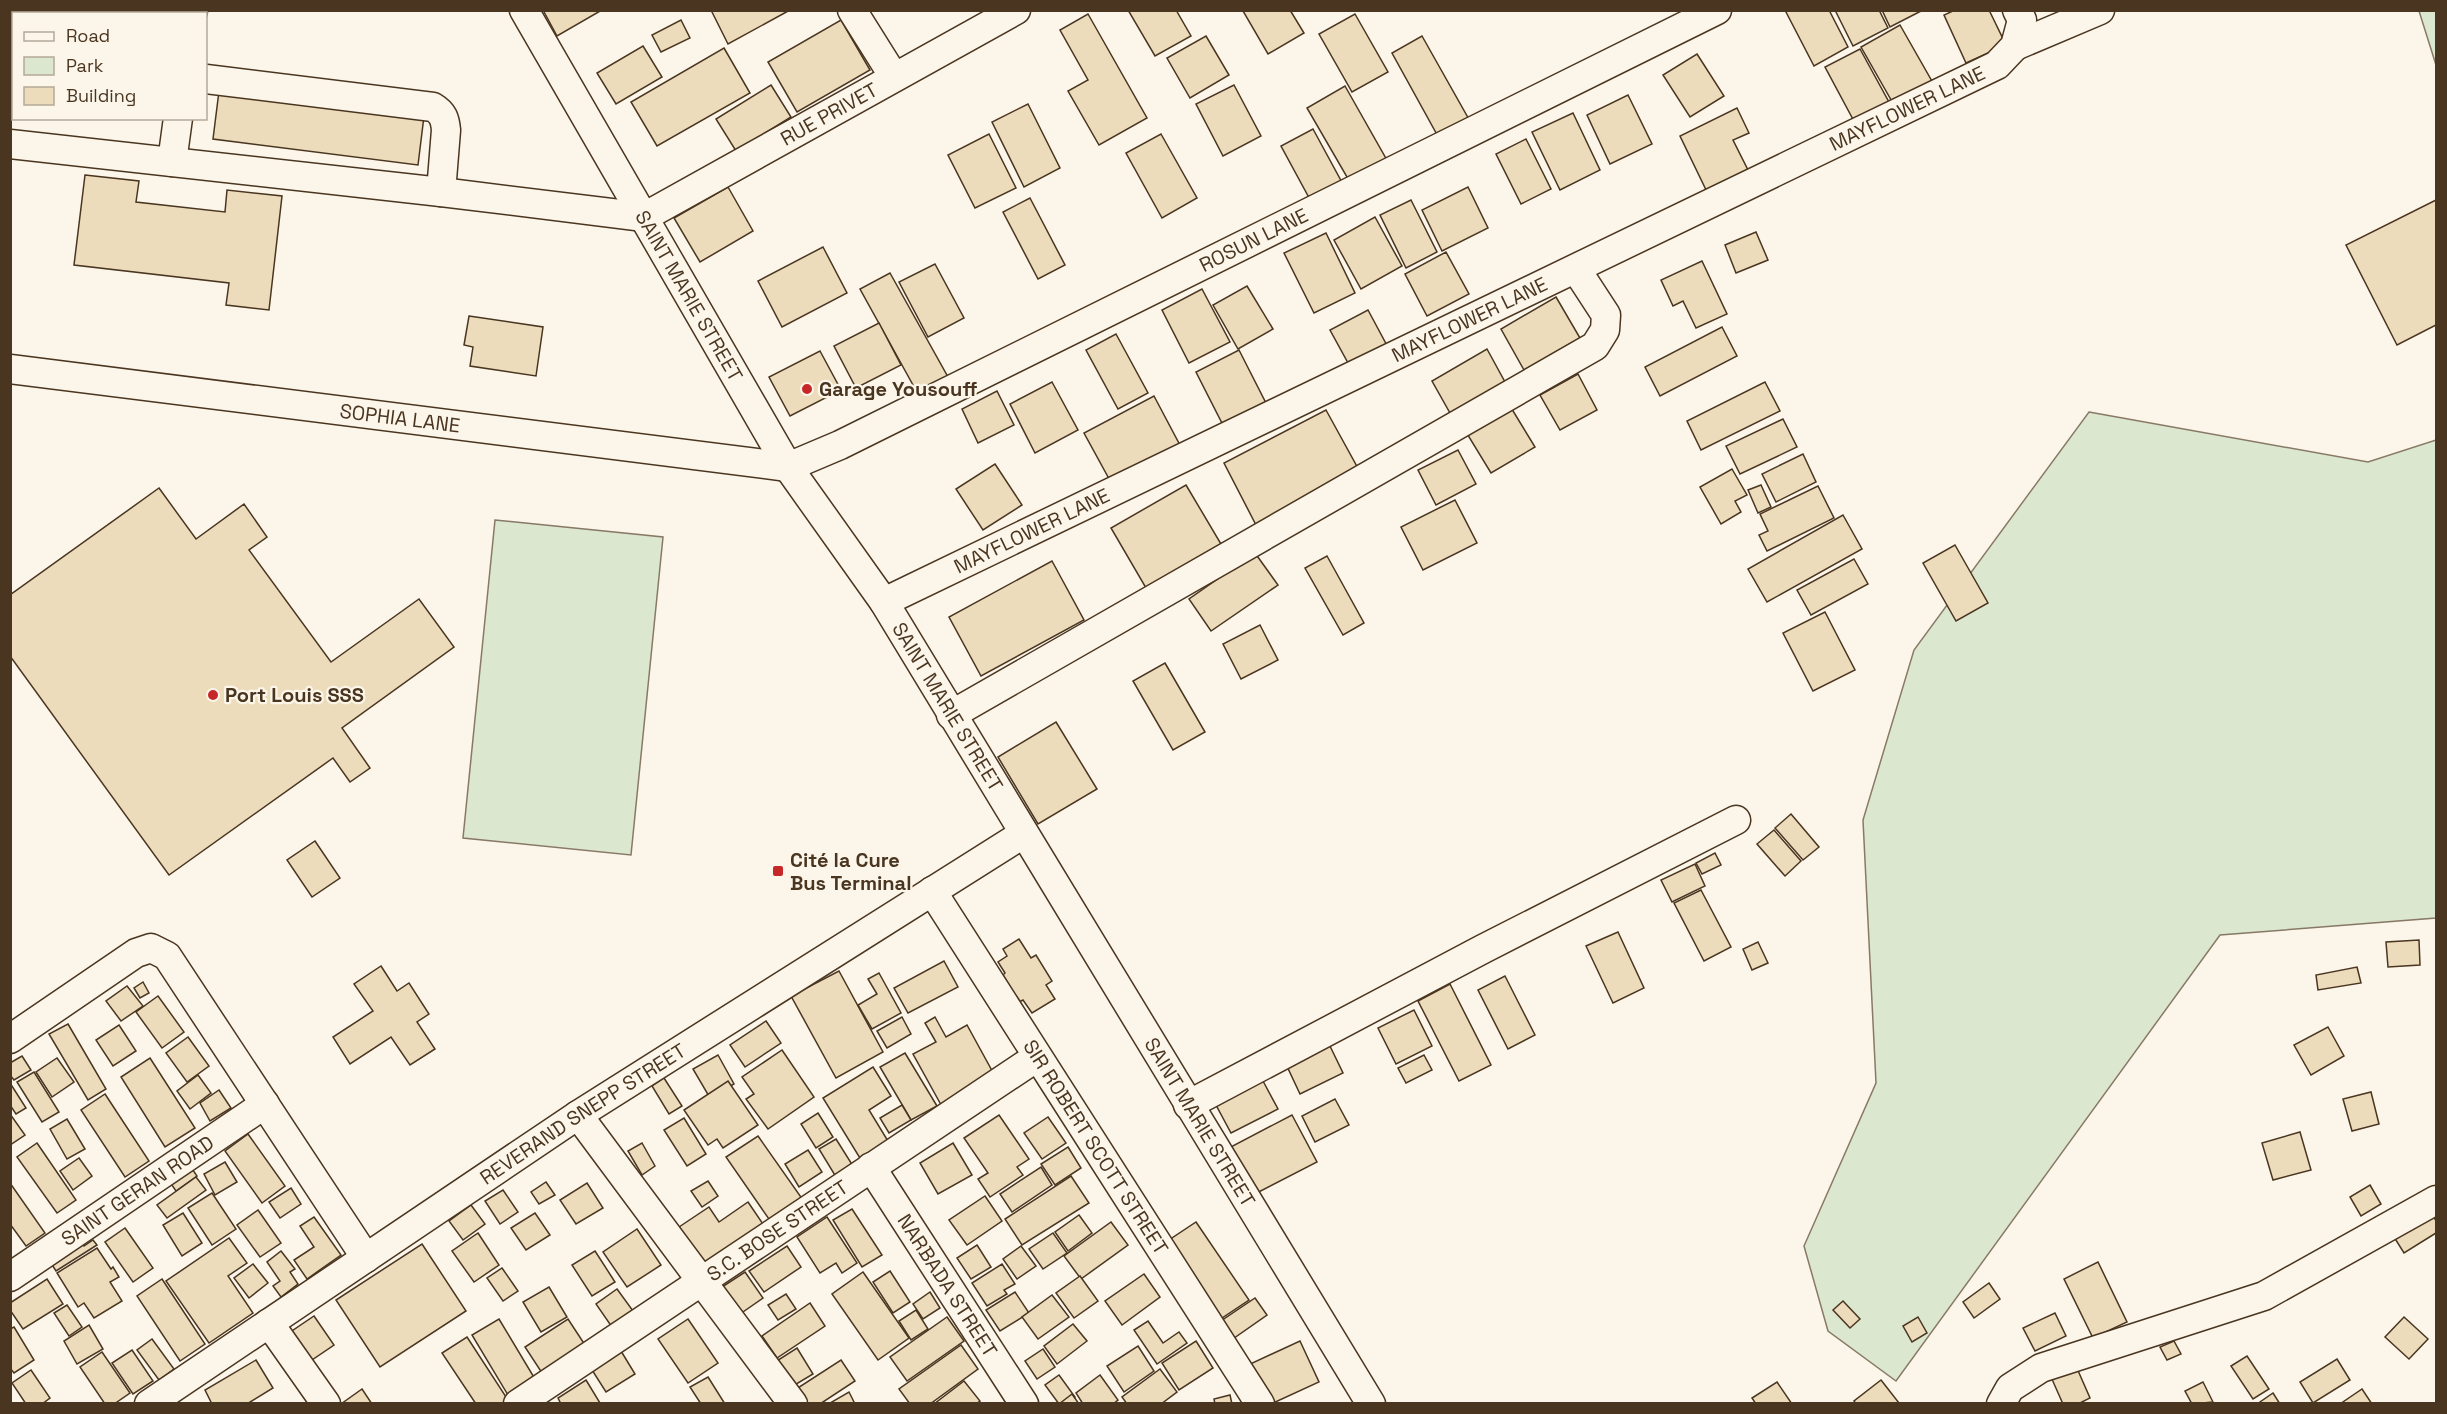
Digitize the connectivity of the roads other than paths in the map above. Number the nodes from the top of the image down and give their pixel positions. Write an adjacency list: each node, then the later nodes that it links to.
1 (524, 10): 14 (street, SAINT MARIE STREET)
2 (852, 10): 8 (street)
3 (1016, 10): 8 (street, RUE PRIVET)
4 (1717, 10): 17 (street, ROSUN LANE)
5 (2017, 10): 7 (street)
6 (2100, 10): 7 (street)
7 (2015, 46): 15 (street, MAYFLOWER LANE)
8 (894, 77): 14 (street, RUE PRIVET)
9 (207, 79): 13 (street)
10 (178, 120): 12 (street)
11 (10, 144): 12 (street)
12 (172, 162): 13 (street)
13 (441, 192): 14 (street)
14 (644, 218): 17 (street, SAINT MARIE STREET)
15 (1576, 269): 18 (street, MAYFLOWER LANE); 19 (street)
16 (10, 369): 17 (street, SOPHIA LANE)
17 (788, 467): 18 (street, SAINT MARIE STREET)
18 (884, 602): 19 (street, SAINT MARIE STREET)
19 (951, 715): 21 (street, SAINT MARIE STREET)
20 (1736, 820): 26 (street)
21 (1023, 834): 22 (street, REVERAND SNEPP STREET); 26 (street, SAINT MARIE STREET)
22 (933, 891): 24 (street, SIR ROBERT SCOTT STREET); 27 (street, REVERAND SNEPP STREET)
23 (10, 1039): 25 (street)
24 (1037, 1057): 28 (street, S.C. BOSE STREET); 40 (street, SIR ROBERT SCOTT STREET)
25 (265, 1104): 30 (street); 31 (street, SAINT GERAN ROAD)
26 (1188, 1105): 41 (street, SAINT MARIE STREET)
27 (578, 1115): 30 (street, REVERAND SNEPP STREET); 32 (street)
28 (871, 1167): 32 (street, S.C. BOSE STREET); 39 (street, NARBADA STREET)
29 (2436, 1200): 42 (street)
30 (366, 1258): 33 (street, REVERAND SNEPP STREET)
31 (10, 1277)
32 (701, 1280): 34 (street, S.C. BOSE STREET); 38 (street)
33 (269, 1323): 35 (street, REVERAND SNEPP STREET); 36 (street)
34 (552, 1394): 37 (street, S.C. BOSE STREET)
35 (149, 1404)
36 (326, 1404)
37 (518, 1404)
38 (793, 1404)
39 (1024, 1404)
40 (1260, 1404)
41 (1371, 1404)
42 (2001, 1404)

